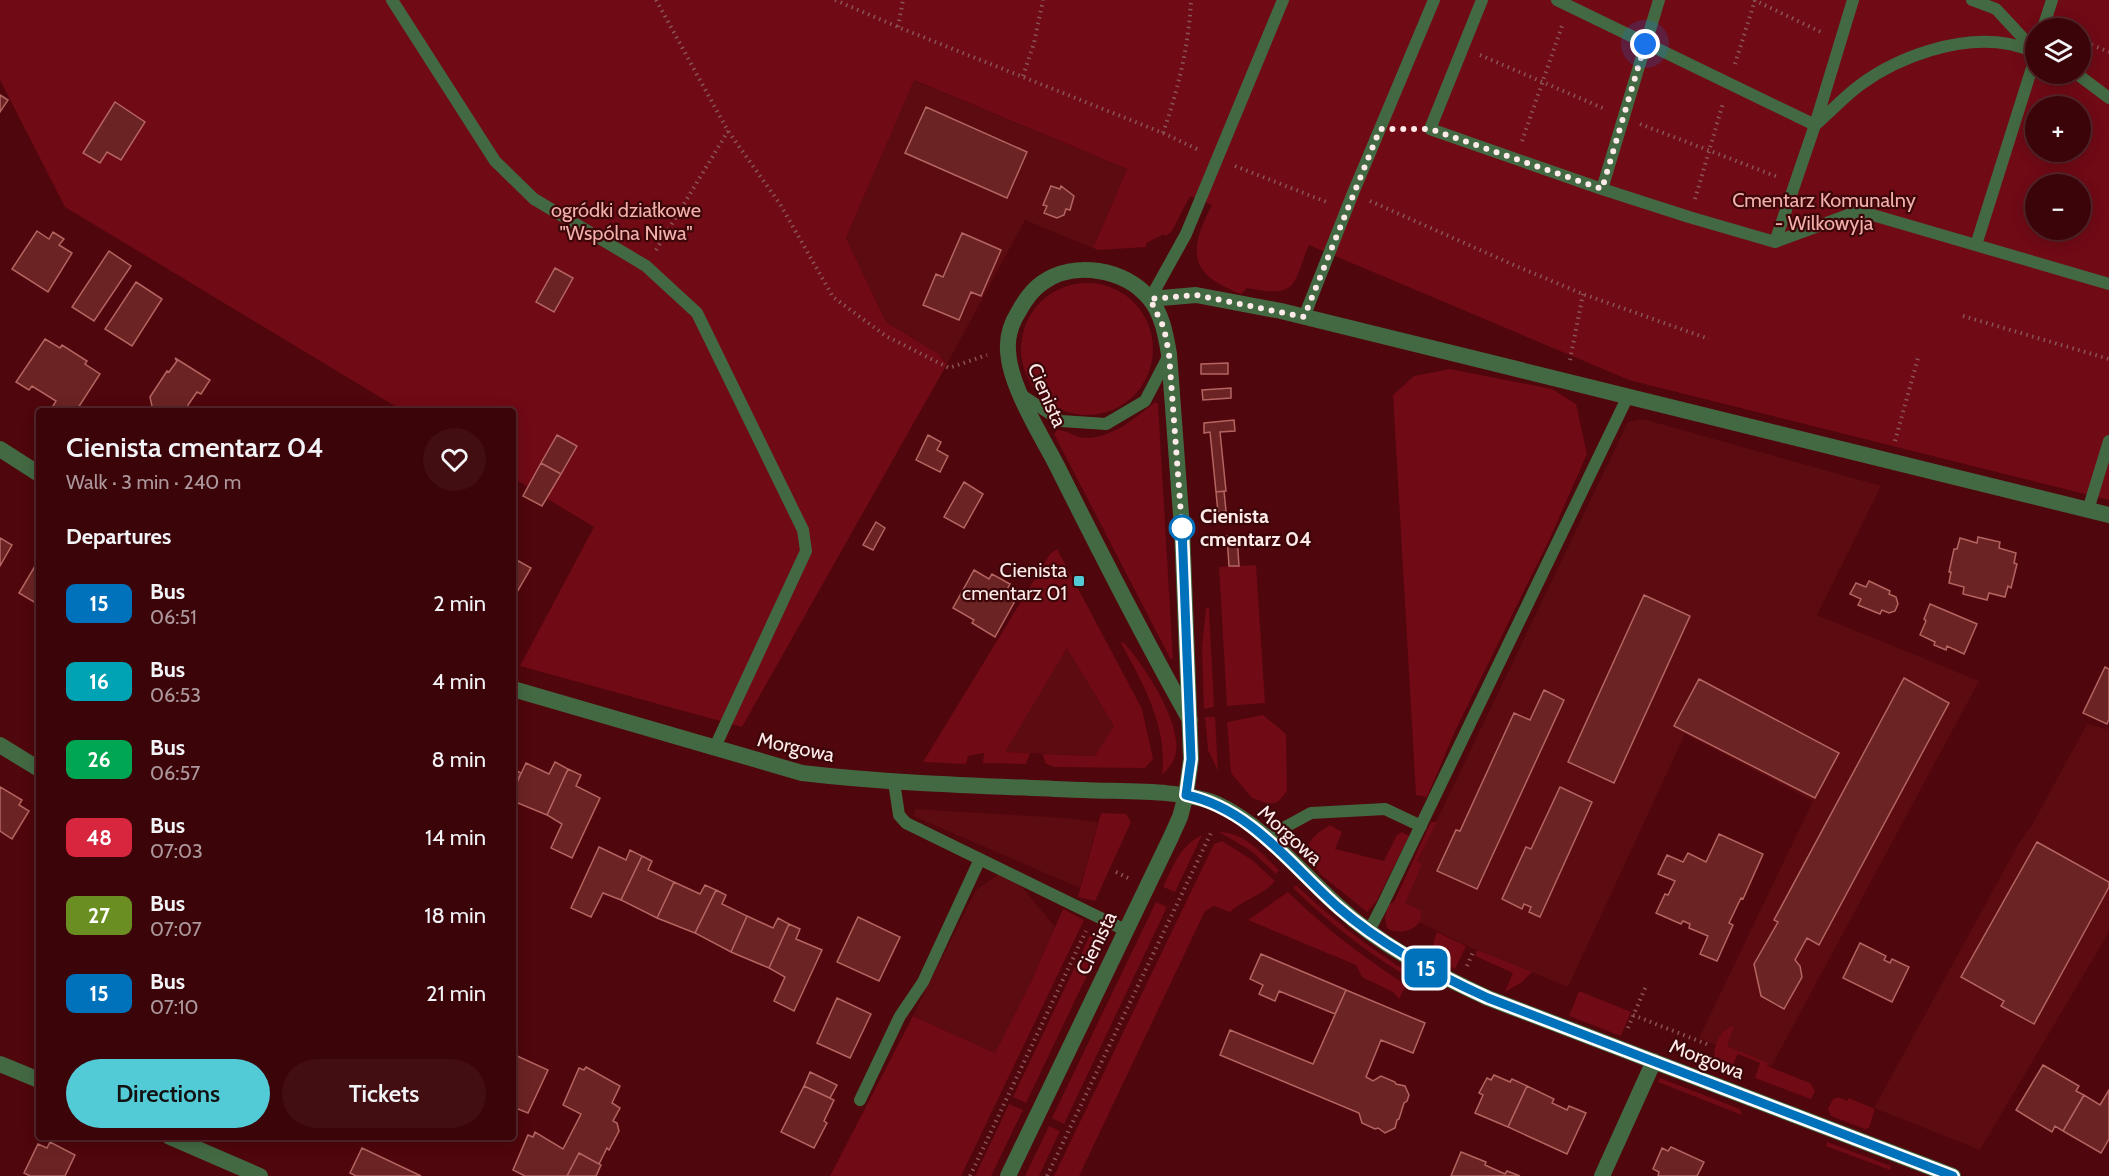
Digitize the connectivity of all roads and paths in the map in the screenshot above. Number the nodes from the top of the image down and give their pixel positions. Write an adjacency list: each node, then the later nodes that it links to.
1 (392, 0): 41 (lane)
2 (656, 0): 31 (path)
3 (835, 0): 18 (path)
4 (903, 0): 18 (path)
5 (1043, 0): 25 (path)
6 (1191, 0): 32 (path)
7 (1283, 0): 34 (lane)
8 (1434, 0): 36 (lane)
9 (1482, 0): 33 (lane)
10 (1557, 0): 16 (lane)
11 (1659, 0): 21 (lane)
12 (1754, 0): 19 (path); 26 (path)
13 (1853, 0): 19 (lane)
14 (1972, 0): 20 (lane)
15 (2052, 0): 17 (lane)
16 (1569, 6): 21 (lane); 33 (path)
17 (2046, 18)
18 (898, 27): 25 (path)
19 (1840, 40): 30 (lane)
20 (2025, 40)
21 (1645, 44): 26 (lane); 35 (lane)
22 (2091, 45): 24 (path)
23 (2025, 49): 30 (lane)
24 (2109, 52)
25 (1023, 76): 32 (path)
26 (1729, 84): 30 (lane); 38 (path)
27 (2026, 84): 40 (lane)
28 (2090, 84): 29 (lane)
29 (2109, 98)
30 (1815, 125): 39 (lane)
31 (728, 131): 41 (path); 48 (path)
32 (1163, 133): 34 (path)
33 (1516, 158): 35 (lane)
34 (1217, 159): 37 (path); 44 (lane)
35 (1602, 189): 38 (lane)
36 (1353, 193): 37 (lane); 43 (path)
37 (1346, 210): 46 (lane)
38 (1689, 217): 39 (lane)
39 (1774, 242): 40 (lane)
40 (1976, 245): 42 (lane)
41 (646, 266): 64 (lane)
42 (2109, 284)
43 (1583, 294): 47 (path); 52 (path)
44 (1150, 299): 46 (street); 48 (street, Cienista); 49 (street, Cienista)
45 (1963, 316): 51 (path)
46 (1304, 317): 52 (street)
47 (1709, 339)
48 (1008, 348): 53 (street, Cienista)
49 (1169, 354): 53 (lane); 62 (street, Cienista)
50 (1918, 358): 57 (path)
51 (2109, 359)
52 (1563, 380): 54 (street)
53 (1020, 394): 62 (street, Cienista)
54 (1628, 396): 57 (street); 68 (lane)
55 (2109, 441): 59 (lane)
56 (0, 449): 58 (street)
57 (1890, 461): 59 (street)
58 (36, 472)
59 (2088, 510): 60 (street)
60 (2109, 515)
61 (516, 690): 64 (street, Morgowa)
62 (1190, 720): 67 (street, Cienista)
63 (0, 745): 65 (street)
64 (714, 749): 66 (street, Morgowa)
65 (36, 767)
66 (894, 782): 67 (street, Morgowa); 71 (lane)
67 (1186, 795): 70 (street, Morgowa); 77 (street, Cienista)
68 (1421, 826): 70 (lane); 78 (lane)
69 (1211, 833): 75 (path)
70 (1265, 838): 78 (street, Morgowa)
71 (980, 859): 76 (lane); 88 (lane)
72 (1116, 872): 73 (path)
73 (1132, 880)
74 (1169, 898): 75 (path)
75 (1178, 902): 93 (path)
76 (1094, 915): 77 (lane); 91 (path)
77 (1125, 930): 92 (street, Cienista)
78 (1369, 931): 85 (street, Morgowa)
79 (1474, 950): 80 (path)
80 (1464, 973)
81 (1646, 986): 82 (path)
82 (1633, 1015): 83 (path); 84 (path)
83 (1624, 1037)
84 (1709, 1045)
85 (1654, 1061): 94 (street); 95 (street, Morgowa)
86 (0, 1064): 87 (street)
87 (36, 1079)
88 (860, 1100)
89 (178, 1140): 90 (street)
90 (260, 1176)
91 (970, 1176)
92 (1008, 1176)
93 (1047, 1176)
94 (1602, 1176)
95 (1953, 1176)

